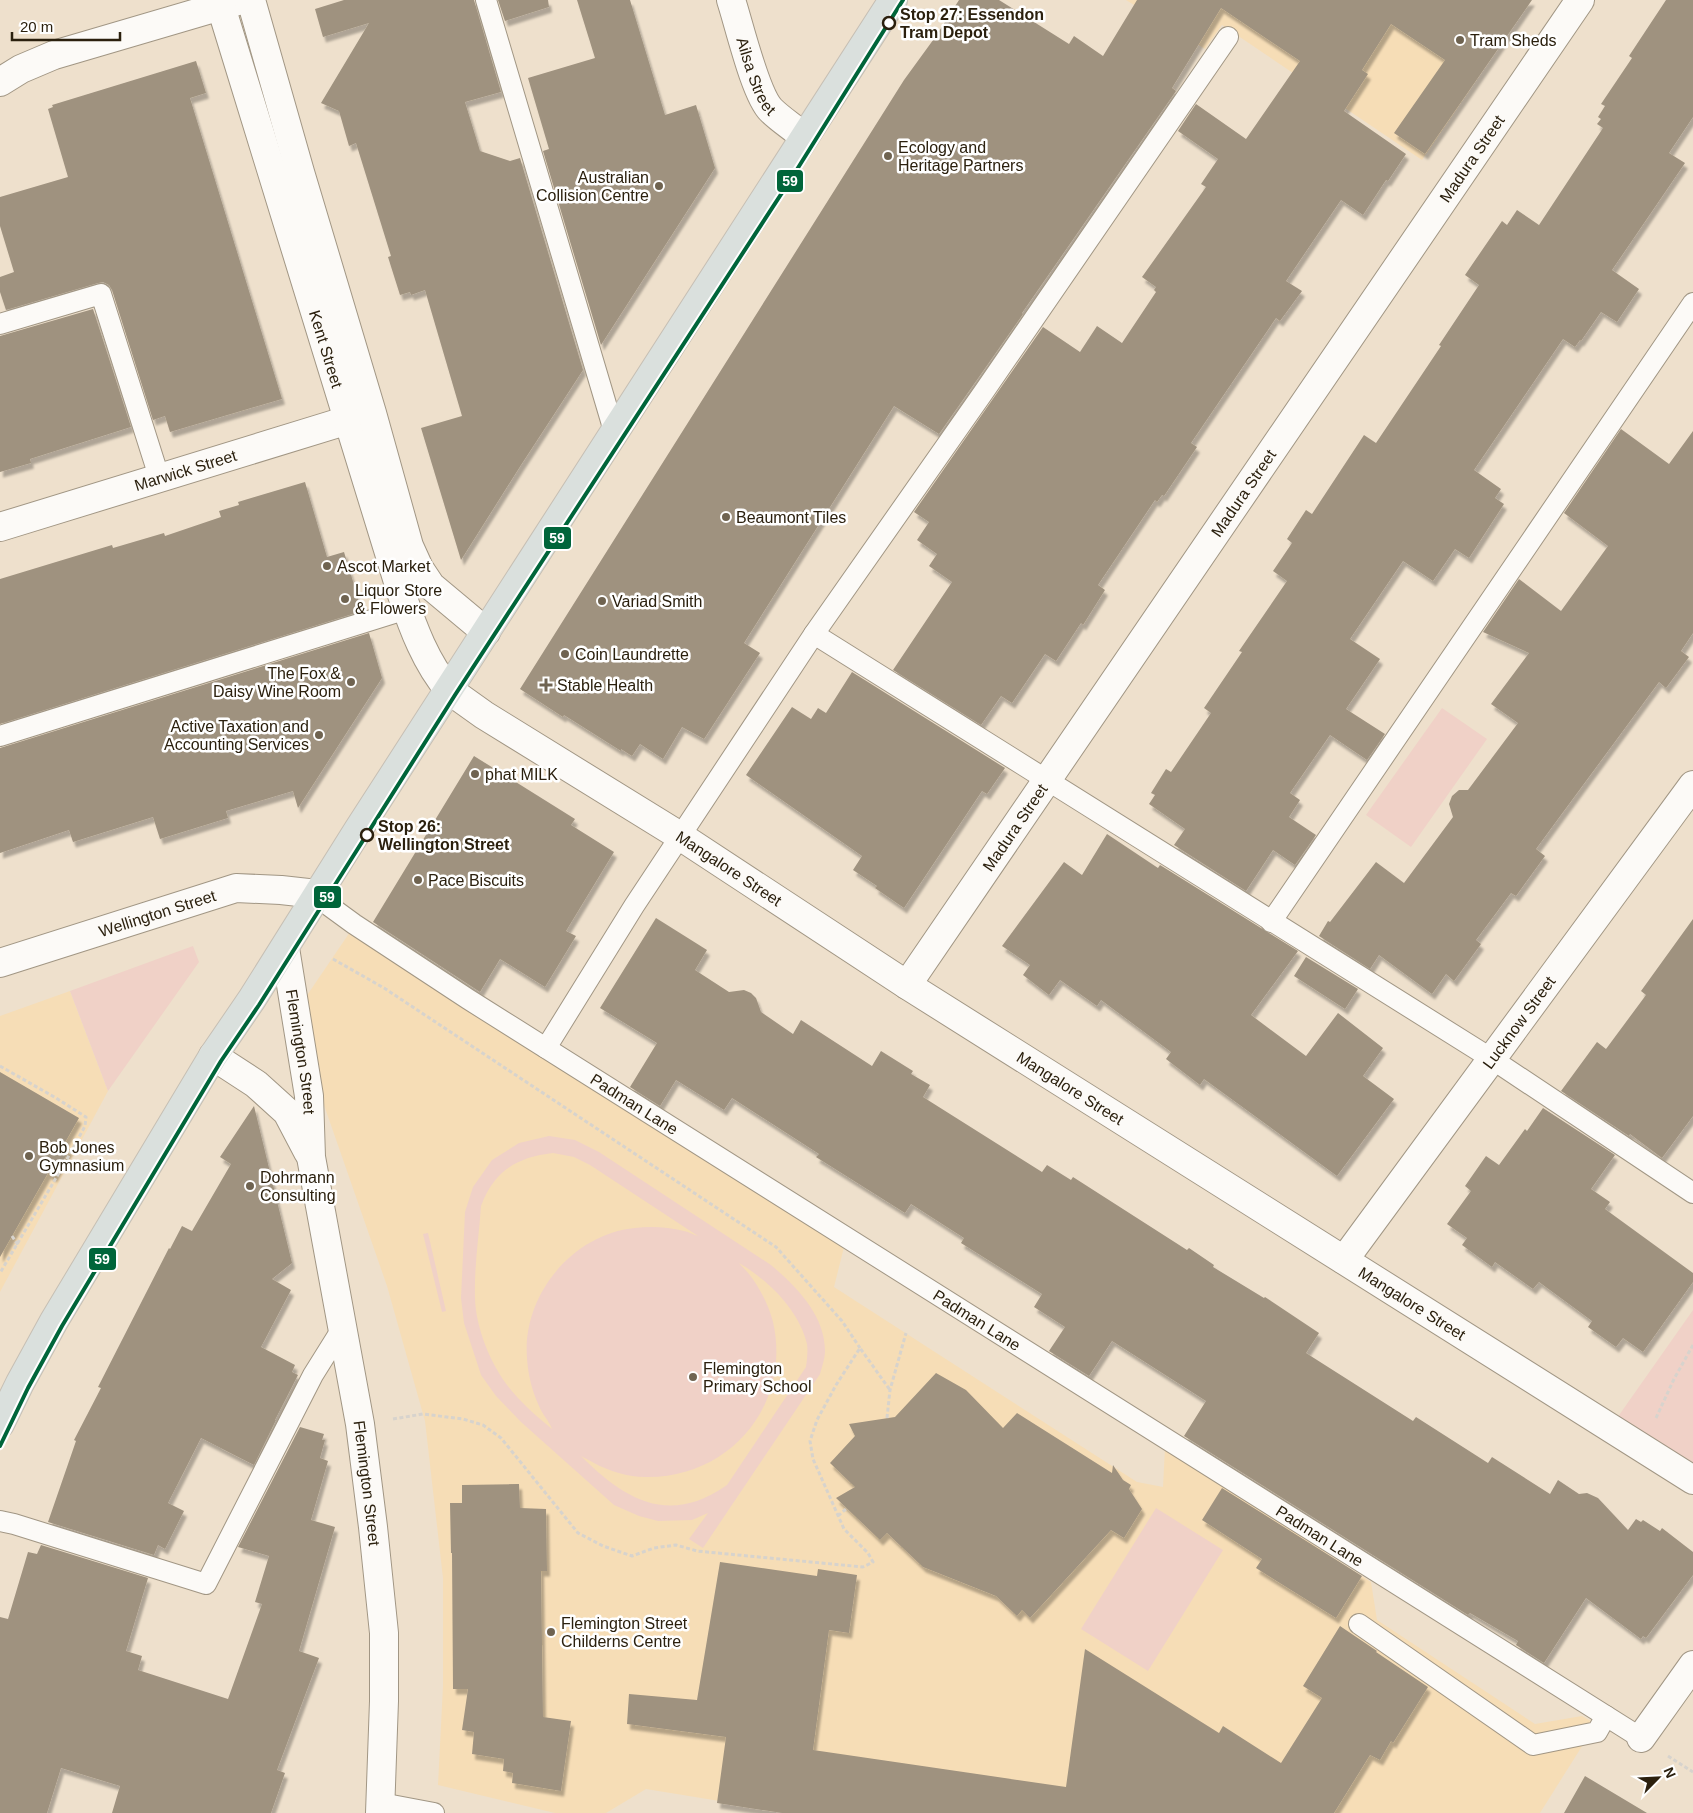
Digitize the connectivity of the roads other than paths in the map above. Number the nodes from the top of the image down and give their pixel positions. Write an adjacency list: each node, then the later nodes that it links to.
1 (251, 0): 12 (street, Kent Street)
2 (486, 0): 13 (lane)
3 (732, 0): 9 (street, Ailsa Street)
4 (893, 0): 9 (main road)
5 (1580, 0): 21 (street, Madura Street)
6 (227, 2): 8 (street); 12 (street, Kent Street)
7 (1228, 37): 18 (lane)
8 (0, 82)
9 (804, 137): 13 (main road)
10 (1693, 303): 25 (lane)
11 (0, 324): 14 (lane)
12 (360, 417): 14 (street, Marwick Street); 16 (street, Kent Street); 17 (street, Kent Street)
13 (614, 431): 17 (main road)
14 (160, 480): 15 (street, Marwick Street)
15 (0, 527)
16 (407, 609): 19 (street, Kent Street); 20 (lane)
17 (486, 632): 19 (main road)
18 (814, 634): 21 (lane); 23 (lane)
19 (449, 690): 23 (street, Mangalore Street); 24 (main road)
20 (0, 736)
21 (1046, 780): 25 (lane); 28 (street, Madura Street)
22 (1693, 785): 31 (street, Lucknow Street)
23 (680, 836): 28 (street, Mangalore Street); 29 (lane)
24 (317, 896): 26 (main road); 27 (street, Wellington Street); 29 (lane, Padman Lane)
25 (1271, 922): 31 (lane)
26 (285, 948): 30 (main road); 32 (street, Flemington Street)
27 (0, 963)
28 (907, 985): 34 (street, Mangalore Street)
29 (546, 1048): 41 (lane, Padman Lane)
30 (213, 1056): 32 (street, Flemington Street); 36 (main road)
31 (1492, 1060): 33 (lane); 34 (street, Lucknow Street)
32 (311, 1157): 35 (street, Flemington Street)
33 (1693, 1192)
34 (1344, 1260): 37 (street, Mangalore Street)
35 (343, 1328): 38 (lane); 43 (street, Flemington Street)
36 (0, 1424)
37 (1693, 1480)
38 (0, 1521)
39 (1359, 1624): 41 (lane)
40 (1693, 1665): 42 (street)
41 (1606, 1716): 42 (lane, Padman Lane)
42 (1641, 1738)
43 (380, 1808): 44 (lane)
44 (434, 1813)

